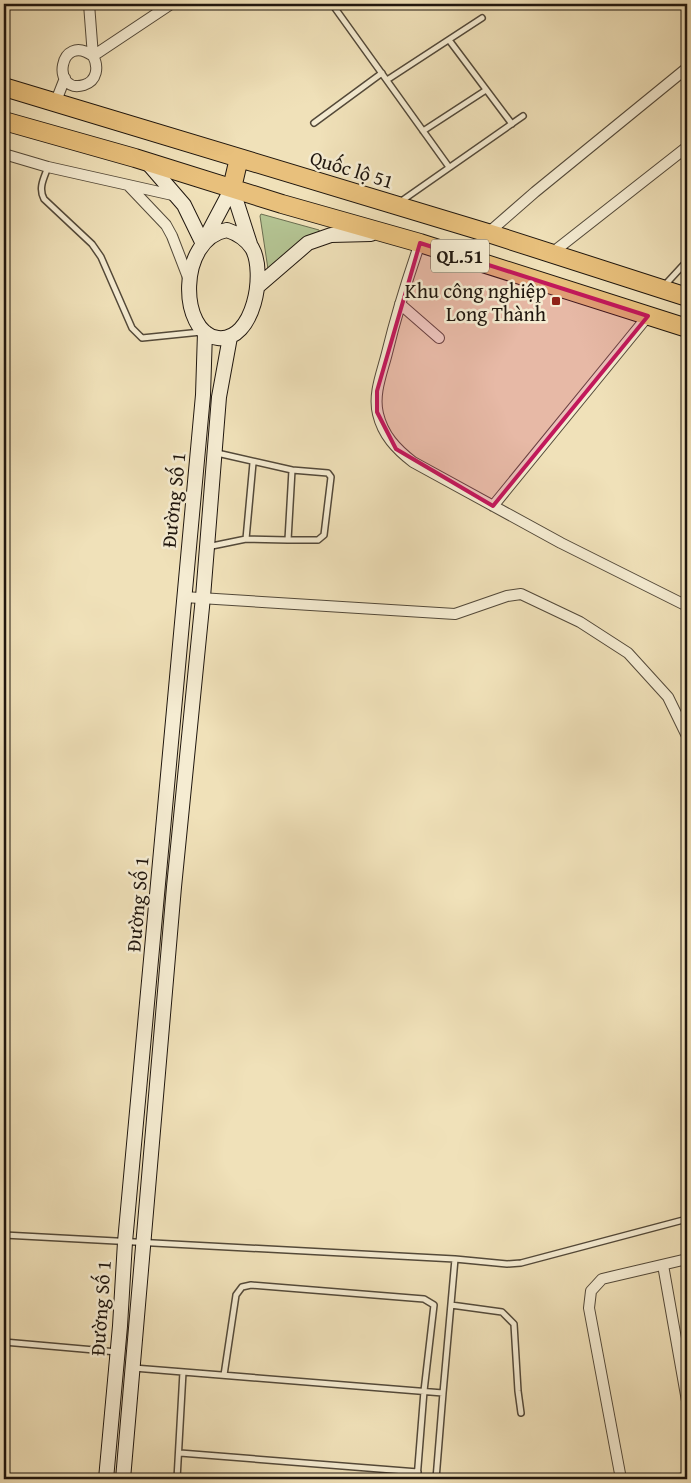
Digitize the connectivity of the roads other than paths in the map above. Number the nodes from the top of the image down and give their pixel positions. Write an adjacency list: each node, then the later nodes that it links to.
1 (89, 4): 6 (street)
2 (171, 4): 6 (street)
3 (332, 4): 8 (lane)
4 (482, 18): 5 (lane)
5 (449, 40): 10 (lane); 12 (lane)
6 (93, 56): 9 (street); 9 (street)
7 (687, 68): 29 (street)
8 (382, 73): 10 (lane); 16 (lane)
9 (65, 78): 13 (street)
10 (387, 80): 18 (lane)
11 (4, 87): 13 (highway, Quốc lộ 51 / QL.51)
12 (486, 90): 17 (lane); 18 (lane)
13 (56, 102): 21 (highway, Quốc lộ 51 / QL.51)
14 (523, 116): 17 (lane)
15 (4, 121): 22 (highway, QL.51)
16 (314, 123)
17 (512, 124): 24 (lane)
18 (423, 131): 24 (lane)
19 (687, 147): 34 (street)
20 (4, 154): 23 (street)
21 (239, 158): 26 (highway); 28 (highway, Quốc lộ 51 / QL.51)
22 (145, 161): 26 (highway, QL.51); 27 (street)
23 (48, 167): 25 (street); 43 (lane)
24 (450, 167): 28 (lane)
25 (128, 184): 27 (street); 36 (street)
26 (232, 188): 30 (highway, QL.51); 32 (street); 33 (street)
27 (177, 196): 32 (street)
28 (395, 205): 29 (highway, Quốc lộ 51 / QL.51)
29 (488, 233): 34 (highway, Quốc lộ 51 / QL.51)
30 (387, 234): 31 (highway, QL.51); 37 (street)
31 (420, 243): 40 (street); 41 (highway, QL.51)
32 (203, 244): 33 (street); 36 (street)
33 (252, 248): 37 (street)
34 (552, 253): 38 (highway, Quốc lộ 51 / QL.51)
35 (687, 261): 38 (lane)
36 (189, 281): 43 (street)
37 (258, 287): 44 (street)
38 (662, 289): 39 (highway, Quốc lộ 51 / QL.51)
39 (687, 297)
40 (400, 304): 45 (street); 49 (street)
41 (648, 316): 42 (highway, QL.51); 49 (street)
42 (687, 328)
43 (205, 332): 44 (street); 53 (street, Đường Số 1)
44 (230, 337): 46 (street, Đường Số 1)
45 (439, 338)
46 (214, 453): 47 (lane); 52 (street, Đường Số 1)
47 (253, 463): 48 (lane); 50 (lane)
48 (292, 470): 51 (lane); 51 (lane)
49 (493, 506): 55 (street)
50 (246, 539): 51 (lane); 52 (lane)
51 (288, 540)
52 (207, 547): 54 (street, Đường Số 1)
53 (184, 597): 54 (street); 59 (street, Đường Số 1)
54 (203, 597): 56 (street); 60 (street, Đường Số 1)
55 (687, 606)
56 (687, 736)
57 (687, 1219): 61 (lane)
58 (4, 1235): 59 (lane)
59 (125, 1242): 60 (lane); 66 (street, Đường Số 1)
60 (144, 1243): 61 (lane); 67 (street, Đường Số 1)
61 (455, 1259): 64 (lane)
62 (687, 1259): 63 (street)
63 (663, 1265): 72 (street); 82 (street)
64 (451, 1305): 71 (lane); 73 (lane)
65 (4, 1342): 66 (lane)
66 (118, 1352): 77 (street, Đường Số 1)
67 (133, 1368): 68 (lane); 78 (street, Đường Số 1)
68 (183, 1372): 69 (lane); 74 (lane)
69 (224, 1375): 70 (lane); 70 (lane)
70 (424, 1392): 71 (lane); 75 (lane)
71 (443, 1393): 81 (lane)
72 (687, 1401)
73 (521, 1413)
74 (180, 1453): 75 (lane); 79 (lane)
75 (418, 1472): 80 (lane)
76 (687, 1478): 83 (street)
77 (106, 1479)
78 (123, 1479)
79 (177, 1479)
80 (417, 1479)
81 (436, 1479)
82 (621, 1479)
83 (679, 1479)

